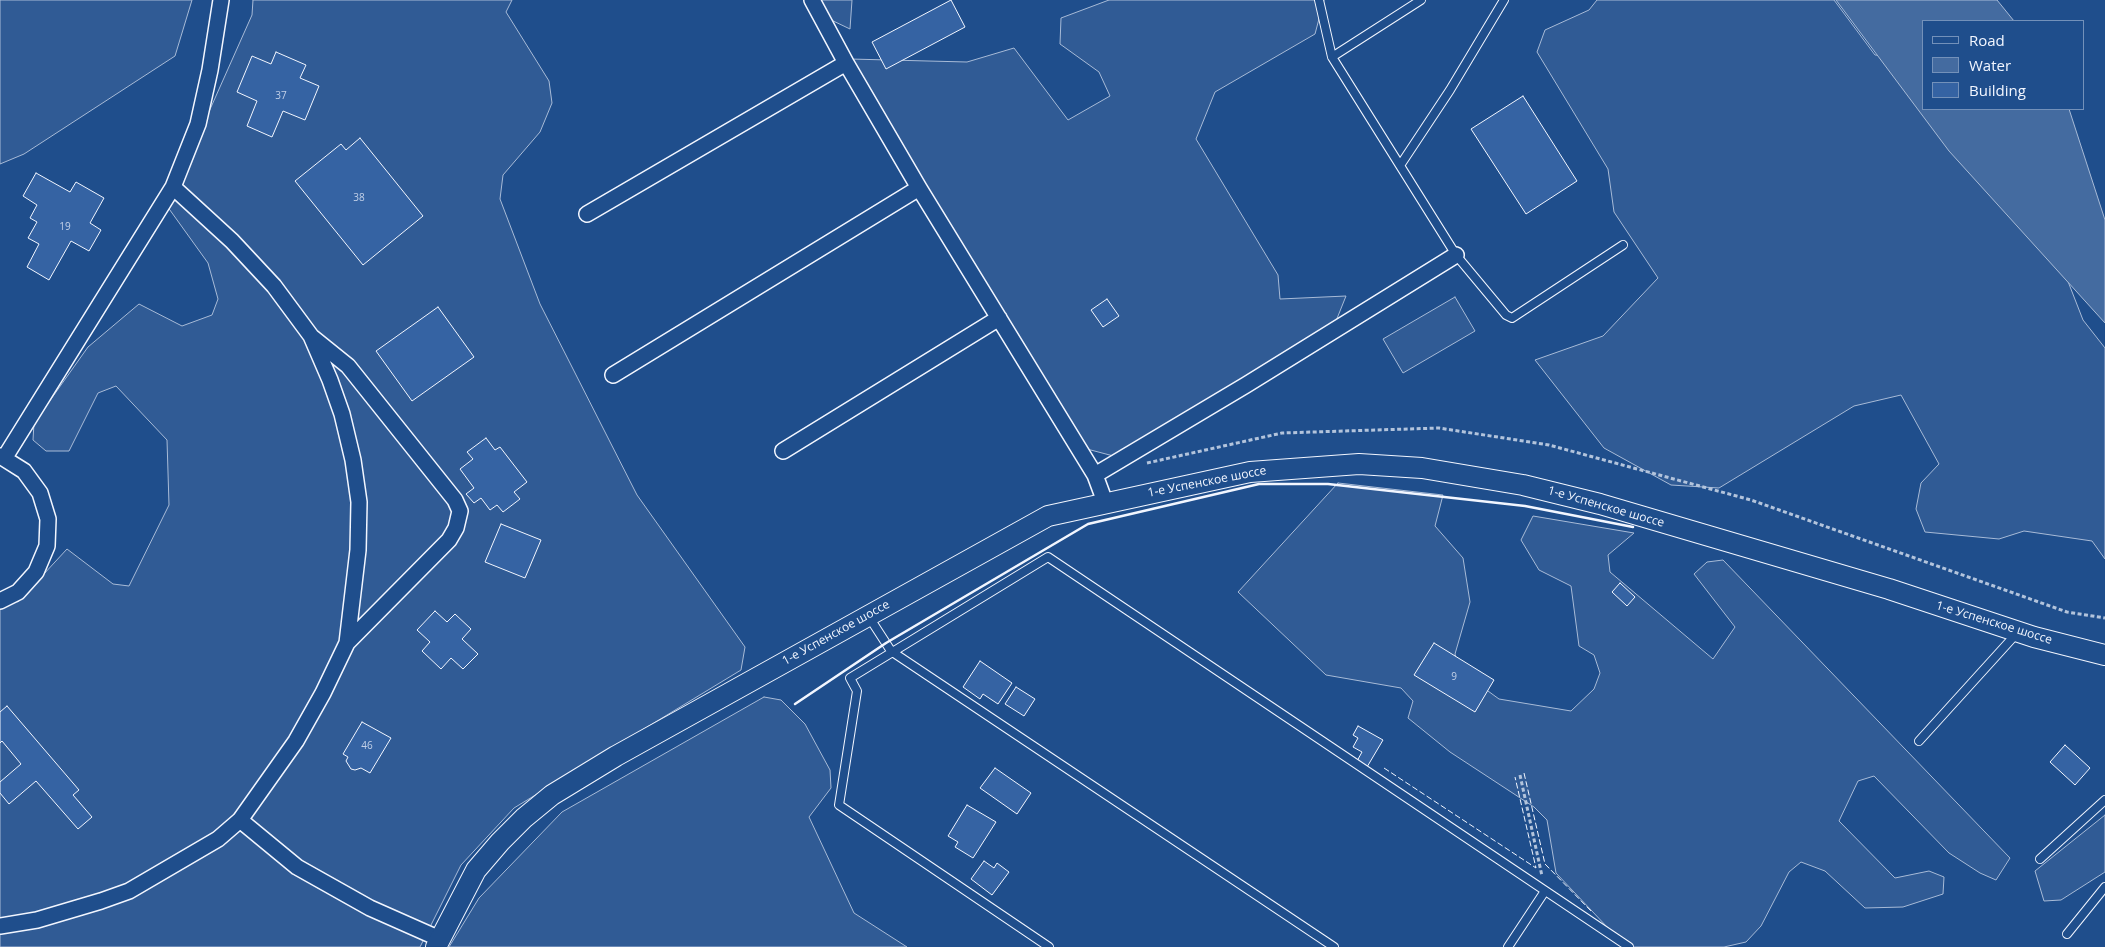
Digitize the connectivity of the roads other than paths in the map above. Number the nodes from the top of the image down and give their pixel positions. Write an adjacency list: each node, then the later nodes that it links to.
1 (221, 0): 9 (street)
2 (812, 0): 7 (street)
3 (1319, 0): 6 (lane)
4 (1421, 0): 6 (lane)
5 (1504, 0): 8 (lane)
6 (1332, 57): 8 (lane)
7 (846, 63): 10 (street); 11 (street)
8 (1401, 164): 13 (lane)
9 (173, 187): 15 (street); 18 (street)
10 (919, 188): 14 (street); 16 (street)
11 (587, 214)
12 (1623, 245): 13 (lane)
13 (1456, 255): 19 (street)
14 (999, 318): 17 (street); 19 (street)
15 (311, 336): 24 (street); 24 (street)
16 (613, 375)
17 (783, 450)
18 (3, 456): 21 (street)
19 (1096, 475): 20 (street)
20 (1105, 502): 22 (main road, 1-е Успенское шоссе); 23 (main road, 1-е Успенское шоссе)
21 (0, 602)
22 (868, 615): 25 (lane); 35 (main road, 1-е Успенское шоссе)
23 (2019, 632): 26 (main road, 1-е Успенское шоссе); 27 (lane)
24 (347, 643): 29 (street)
25 (891, 651): 32 (lane); 36 (lane); 37 (lane)
26 (2105, 655)
27 (1919, 741)
28 (2105, 800): 30 (lane)
29 (240, 820): 33 (street); 35 (street)
30 (2040, 859)
31 (2105, 887): 34 (lane)
32 (1545, 891): 38 (lane); 39 (lane)
33 (0, 926)
34 (2067, 934)
35 (438, 943)
36 (1049, 947)
37 (1334, 947)
38 (1508, 947)
39 (1629, 947)

